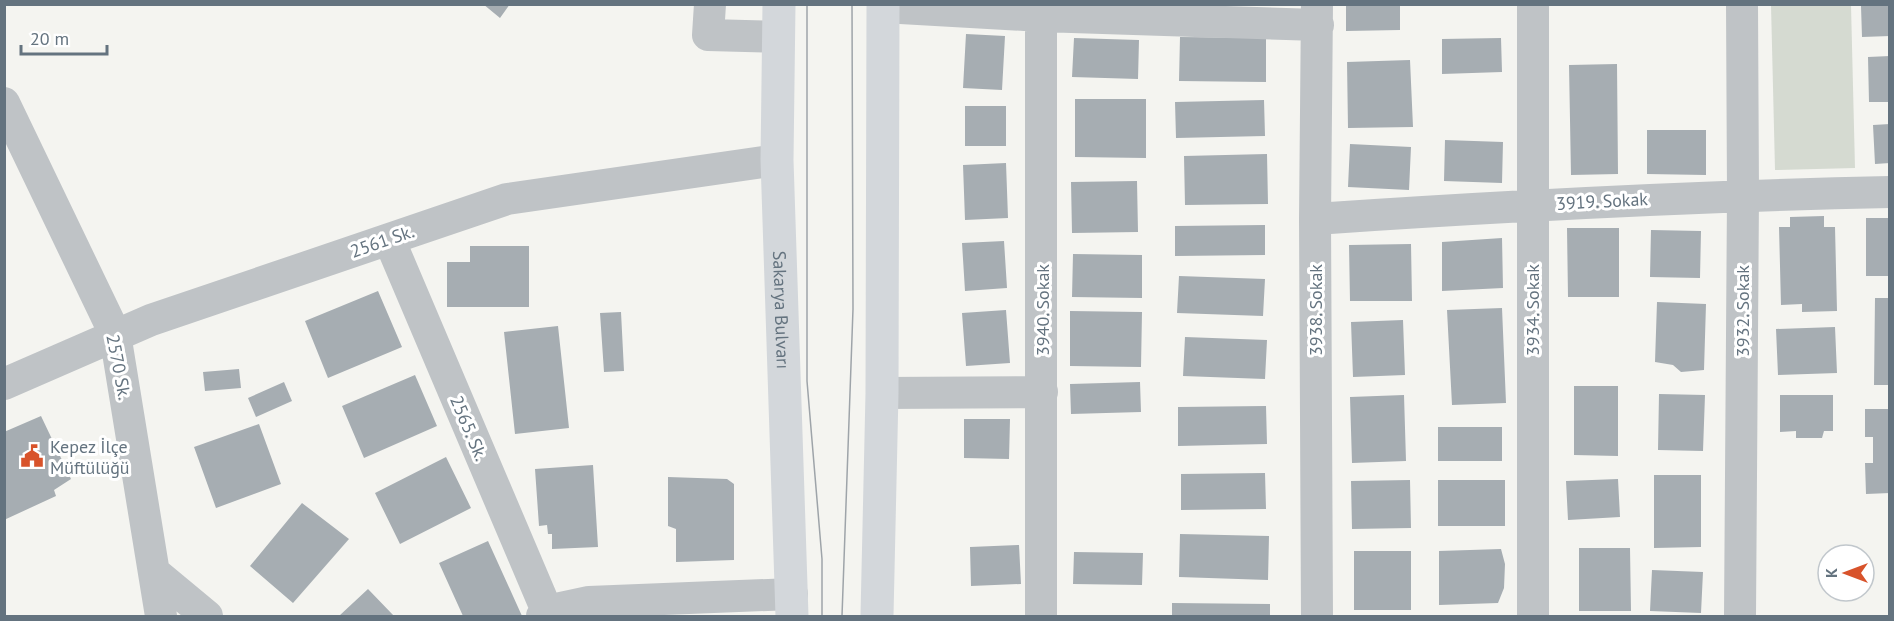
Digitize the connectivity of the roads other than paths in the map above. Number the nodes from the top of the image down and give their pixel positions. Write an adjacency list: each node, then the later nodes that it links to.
1 (710, 4): 8 (street)
2 (779, 4): 8 (main road, Sakarya Bulvarı)
3 (1533, 4): 13 (street, 3934. Sokak)
4 (1742, 4): 12 (street, 3932. Sokak)
5 (883, 6): 6 (street); 19 (main road)
6 (1041, 10): 7 (street); 18 (street, 3940. Sokak)
7 (1317, 15): 14 (street, 3938. Sokak)
8 (778, 37): 10 (main road, Sakarya Bulvarı)
9 (4, 103): 16 (street, 2570 Sk.)
10 (777, 160): 15 (street, 2561 Sk.); 21 (main road, Sakarya Bulvarı)
11 (1890, 192): 12 (street, 3919. Sokak)
12 (1743, 195): 13 (street, 3919. Sokak); 29 (street, 3932. Sokak)
13 (1532, 205): 14 (street, 3919. Sokak); 28 (street, 3934. Sokak)
14 (1314, 219): 27 (street, 3938. Sokak)
15 (389, 239): 16 (street, 2561 Sk.); 22 (street, 2565. Sk.)
16 (115, 334): 17 (street, 2561 Sk.); 20 (street, 2570 Sk.)
17 (4, 384)
18 (1042, 392): 19 (street); 26 (street, 3940. Sokak)
19 (882, 393): 25 (main road)
20 (154, 572): 23 (street, 2570 Sk.); 24 (street)
21 (785, 609): 22 (street)
22 (545, 614)
23 (161, 616)
24 (207, 616)
25 (877, 616)
26 (1041, 616)
27 (1317, 616)
28 (1533, 616)
29 (1740, 616)

